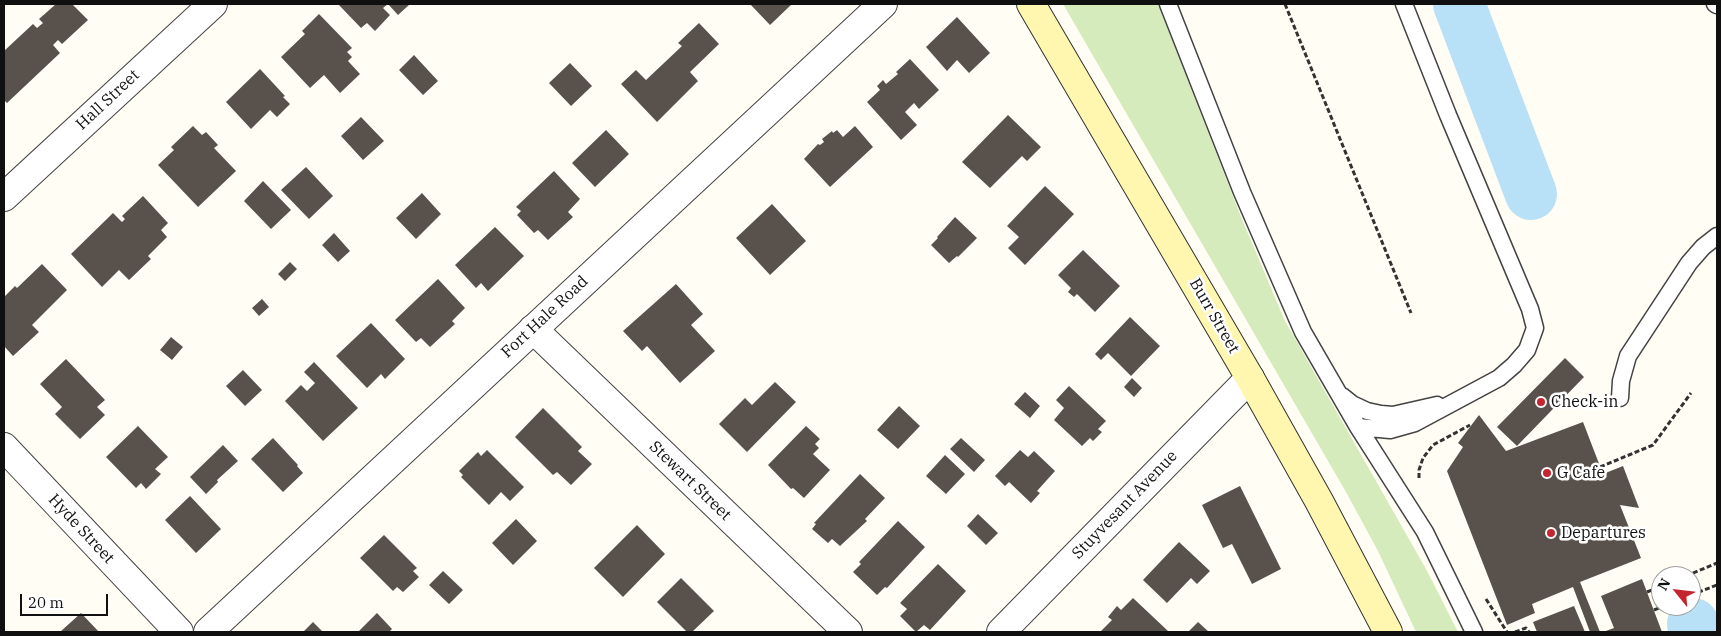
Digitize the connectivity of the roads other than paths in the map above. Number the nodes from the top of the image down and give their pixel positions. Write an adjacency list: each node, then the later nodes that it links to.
1 (213, 4): 6 (street, Hall Street)
2 (883, 4): 8 (street, Fort Hale Road)
3 (1031, 4): 9 (main road, Burr Street)
4 (1168, 4): 10 (lane)
5 (1404, 4): 12 (lane)
6 (4, 197)
7 (1717, 236): 11 (lane)
8 (533, 329): 17 (street, Fort Hale Road); 18 (street, Stewart Street)
9 (1250, 378): 19 (street, Stuyvesant Avenue); 20 (main road, Burr Street)
10 (1341, 396): 12 (lane); 13 (lane)
11 (1620, 398)
12 (1454, 402): 13 (lane)
13 (1358, 427): 15 (lane)
14 (4, 447): 16 (street, Hyde Street)
15 (1474, 631)
16 (179, 632)
17 (208, 632)
18 (848, 632)
19 (1000, 632)
20 (1388, 632)

